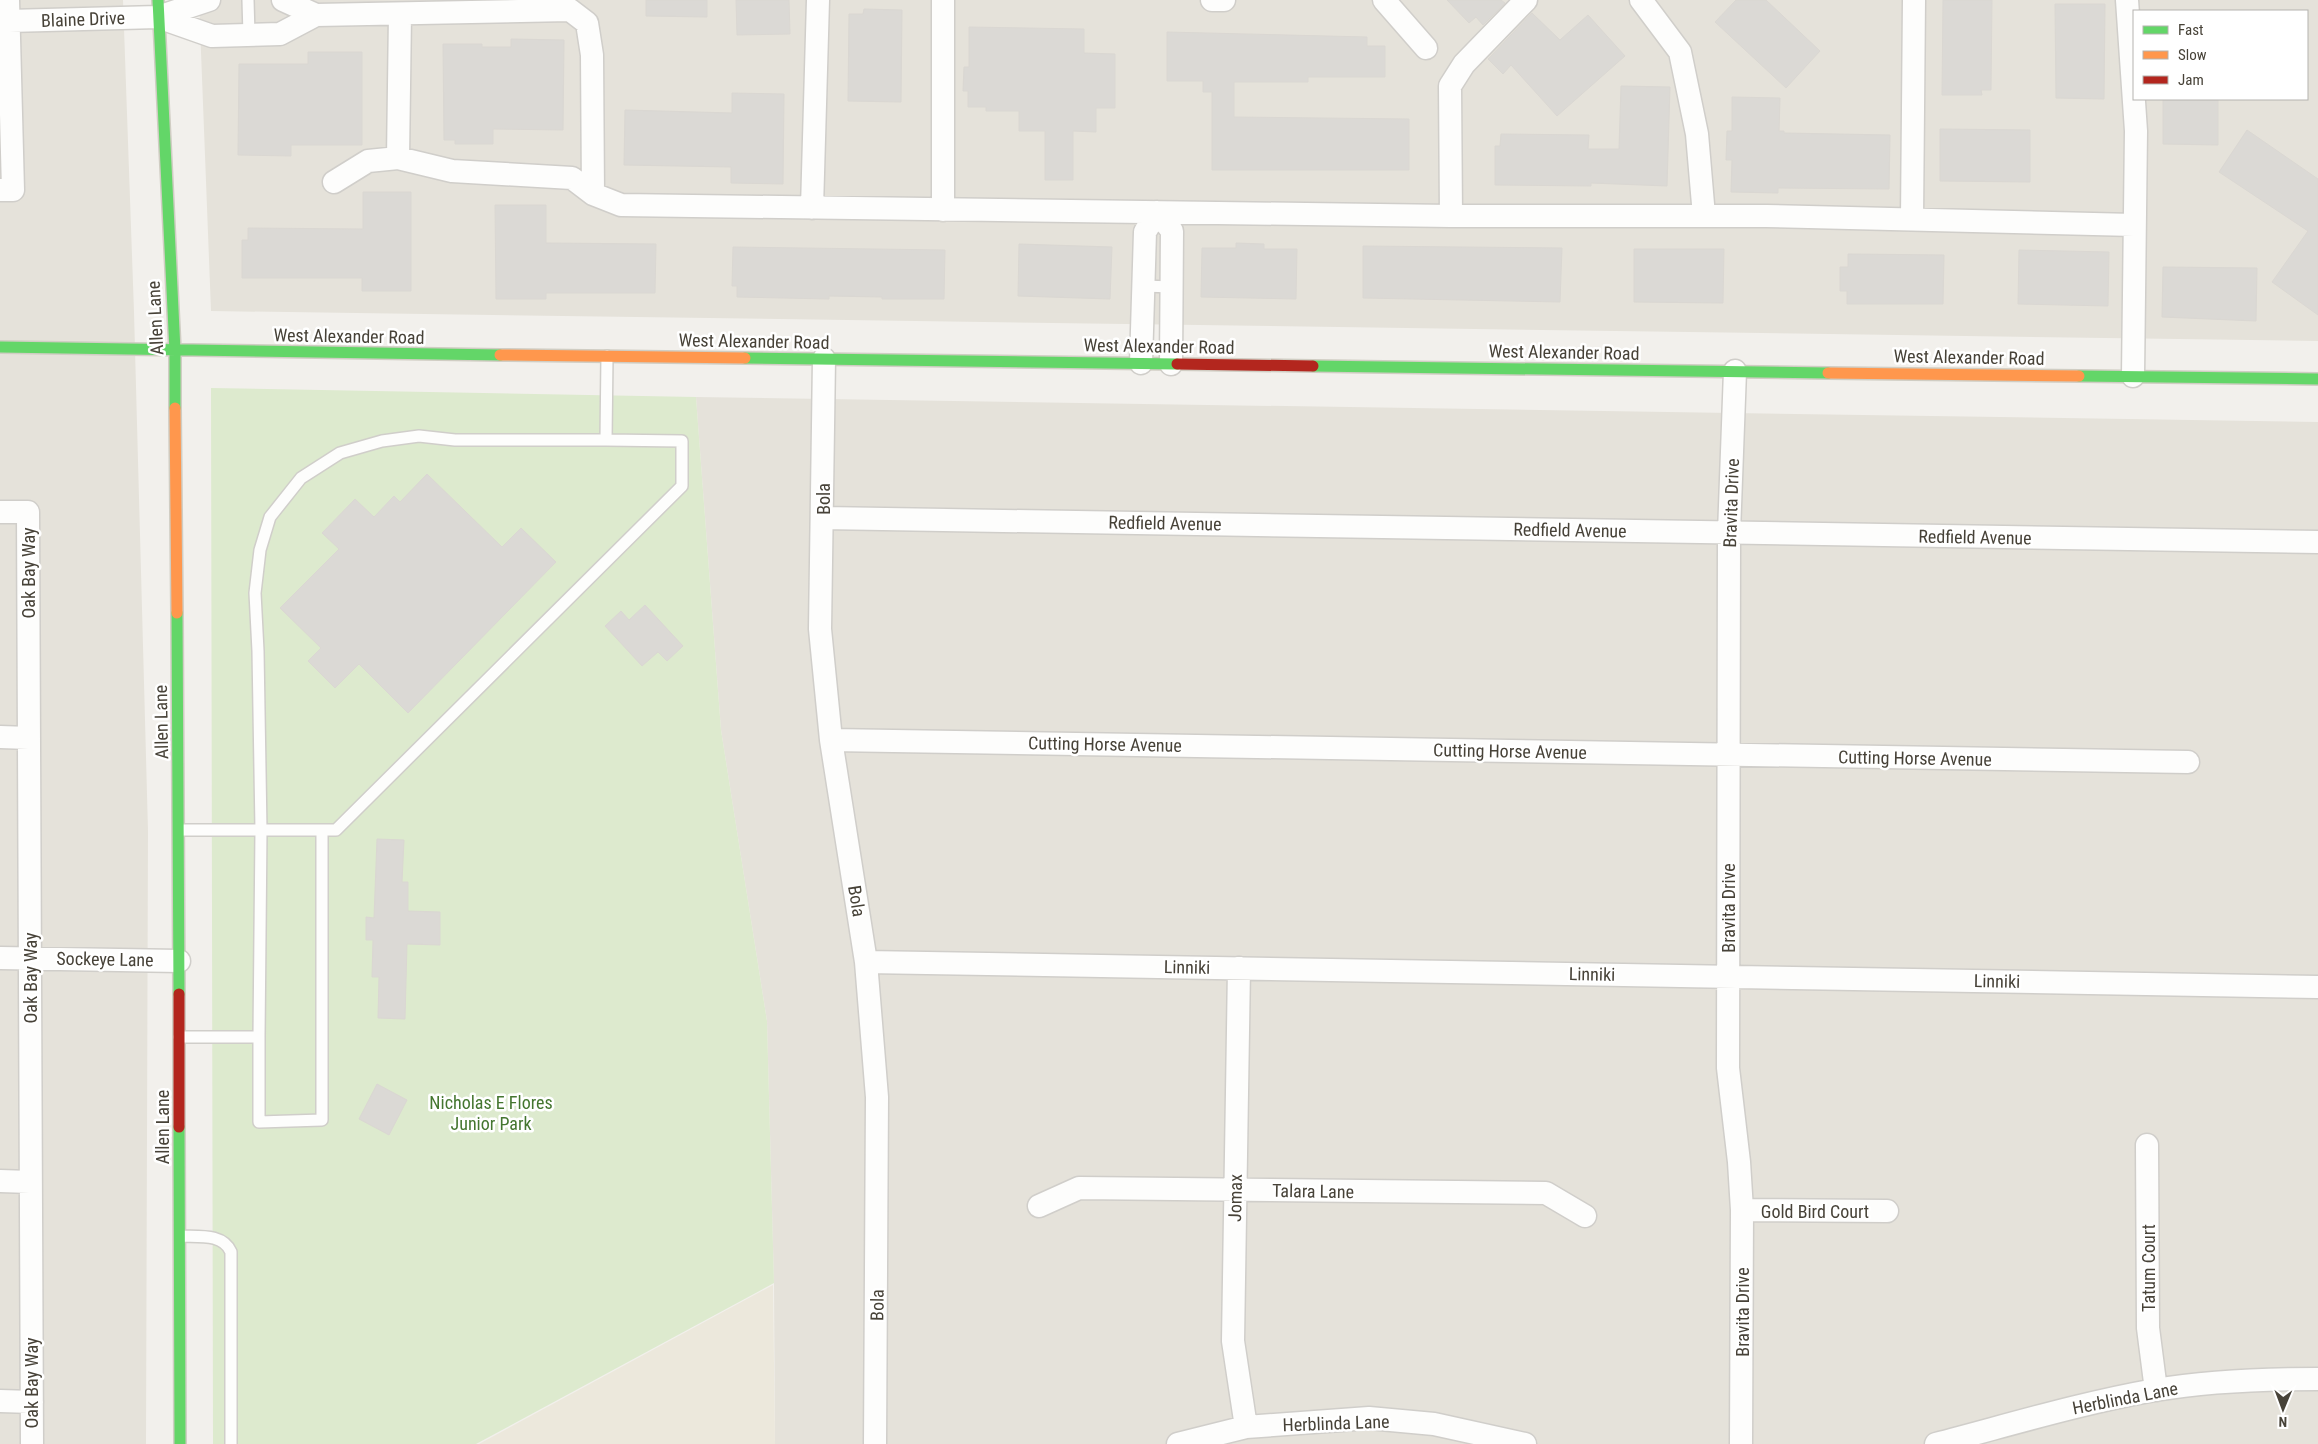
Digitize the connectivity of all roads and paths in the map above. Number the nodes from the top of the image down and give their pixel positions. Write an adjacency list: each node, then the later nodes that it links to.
1 (209, 0): 13 (street)
2 (248, 0): 17 (lane)
3 (284, 0): 14 (street)
4 (818, 0): 25 (street)
5 (943, 0): 26 (street)
6 (1212, 0): 7 (street)
7 (1224, 0)
8 (1384, 0): 18 (street)
9 (1526, 0): 28 (street)
10 (1641, 0): 29 (street)
11 (1914, 0): 30 (street)
12 (2127, 0): 19 (street)
13 (158, 8): 15 (street, Blaine Drive); 17 (street); 35 (main road, Allen Lane)
14 (316, 8): 16 (street); 17 (street)
15 (9, 10): 23 (street)
16 (400, 14): 21 (street); 24 (street)
17 (249, 35)
18 (1426, 48)
19 (2133, 87)
20 (2134, 100): 31 (street)
21 (398, 158): 22 (street); 24 (street)
22 (334, 182)
23 (7, 190)
24 (593, 194): 25 (street)
25 (812, 208): 26 (street)
26 (943, 210): 27 (street)
27 (1158, 212): 28 (street); 32 (street); 33 (street)
28 (1451, 216): 29 (street)
29 (1704, 216): 30 (street)
30 (1912, 218): 31 (street)
31 (2134, 225): 41 (street)
32 (1144, 286): 33 (lane); 38 (street)
33 (1172, 287): 39 (street)
34 (0, 347): 35 (main road, West Alexander Road)
35 (175, 351): 36 (main road, West Alexander Road); 53 (main road, Allen Lane)
36 (607, 356): 37 (main road, West Alexander Road); 43 (lane)
37 (824, 360): 38 (main road, West Alexander Road); 45 (street, Bola)
38 (1141, 363): 39 (main road, West Alexander Road)
39 (1172, 364): 40 (main road, West Alexander Road)
40 (1735, 372): 41 (main road, West Alexander Road); 46 (street, Bravita Drive)
41 (2133, 376): 42 (main road, West Alexander Road)
42 (2318, 379)
43 (606, 440): 54 (lane); 55 (lane)
44 (0, 512): 49 (street, Oak Bay Way)
45 (823, 518): 46 (street, Redfield Avenue); 50 (street, Bola)
46 (1729, 533): 47 (street, Redfield Avenue); 51 (street, Bravita Drive)
47 (2318, 542)
48 (0, 737): 49 (street)
49 (29, 738): 57 (street, Oak Bay Way)
50 (831, 740): 51 (street, Cutting Horse Avenue); 59 (street, Bola)
51 (1728, 755): 52 (street, Cutting Horse Avenue); 61 (street, Bravita Drive)
52 (2188, 762)
53 (179, 830): 54 (lane); 58 (main road, Allen Lane)
54 (261, 830): 55 (lane); 64 (lane)
55 (322, 830): 64 (lane)
56 (0, 958): 57 (street, Sockeye Lane)
57 (30, 958): 58 (street, Sockeye Lane); 67 (street, Oak Bay Way)
58 (179, 961): 63 (main road, Allen Lane)
59 (866, 962): 60 (street, Linniki); 82 (street, Bola)
60 (1239, 968): 61 (street, Linniki); 68 (street, Jomax)
61 (1728, 977): 62 (street, Linniki); 70 (street, Bravita Drive)
62 (2318, 987)
63 (179, 1036): 64 (lane); 73 (main road, Allen Lane)
64 (259, 1037)
65 (2147, 1145): 75 (street, Tatum Court)
66 (0, 1182): 67 (street)
67 (30, 1182): 77 (street, Oak Bay Way)
68 (1235, 1190): 69 (street, Talara Lane); 72 (street, Talara Lane); 78 (street, Jomax)
69 (1039, 1206)
70 (1742, 1210): 71 (street, Gold Bird Court); 85 (street, Bravita Drive)
71 (1887, 1211)
72 (1586, 1216)
73 (180, 1236): 80 (main road, Allen Lane); 81 (lane)
74 (2318, 1378): 75 (street, Herblinda Lane)
75 (2156, 1390): 86 (street, Herblinda Lane)
76 (0, 1401): 77 (street)
77 (32, 1402): 79 (street, Oak Bay Way)
78 (1246, 1426): 83 (street, Herblinda Lane); 84 (street, Herblinda Lane)
79 (32, 1444)
80 (180, 1444)
81 (231, 1444)
82 (875, 1444)
83 (1178, 1444)
84 (1525, 1444)
85 (1741, 1444)
86 (1936, 1444)

